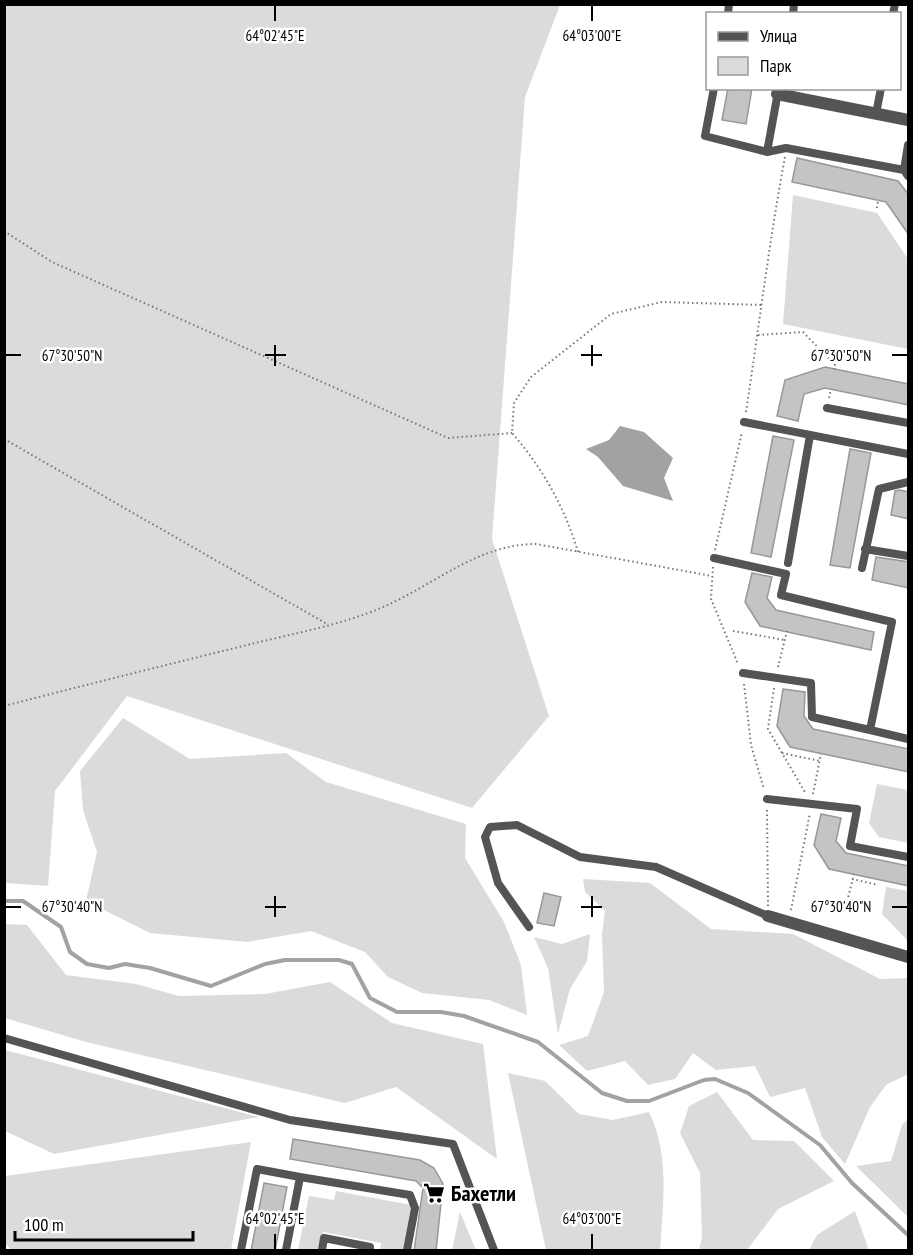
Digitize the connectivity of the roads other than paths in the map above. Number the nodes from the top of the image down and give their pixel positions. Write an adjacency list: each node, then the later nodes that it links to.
1 (714, 90): 7 (lane)
2 (880, 90): 4 (lane)
3 (778, 91): 4 (street); 7 (lane)
4 (876, 114): 5 (street)
5 (909, 120)
6 (909, 145): 8 (lane)
7 (767, 152): 8 (lane)
8 (906, 173)
9 (827, 408): 11 (lane)
10 (744, 422): 12 (lane)
11 (909, 423)
12 (810, 435): 13 (lane); 18 (lane)
13 (909, 454)
14 (909, 482): 15 (lane)
15 (865, 549): 16 (lane); 19 (lane)
16 (909, 556)
17 (714, 558): 21 (lane)
18 (789, 562)
19 (862, 568)
20 (742, 674): 21 (lane)
21 (870, 730): 22 (lane)
22 (909, 739)
23 (767, 799): 24 (lane)
24 (909, 857)
25 (768, 916): 26 (lane); 27 (street)
26 (530, 927)
27 (909, 957)
28 (4, 1038): 35 (lane)
29 (300, 1178): 30 (lane); 31 (lane); 34 (lane)
30 (241, 1251)
31 (286, 1251)
32 (322, 1251): 33 (lane)
33 (370, 1251)
34 (407, 1251)
35 (494, 1251)

